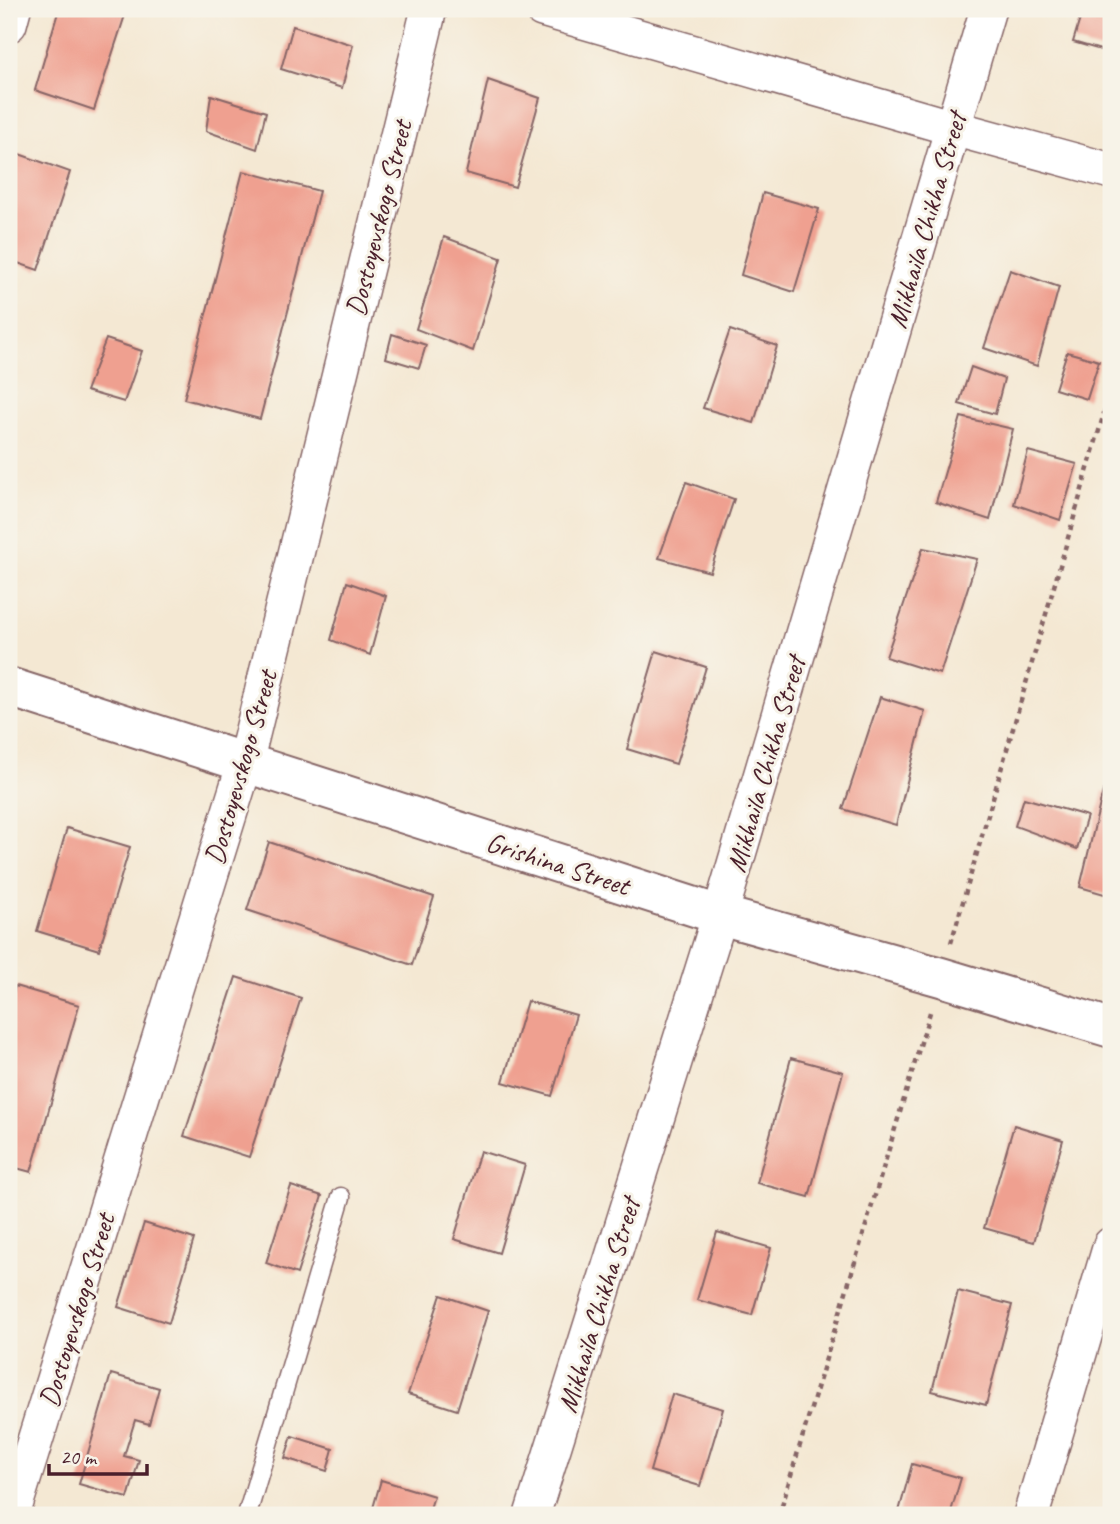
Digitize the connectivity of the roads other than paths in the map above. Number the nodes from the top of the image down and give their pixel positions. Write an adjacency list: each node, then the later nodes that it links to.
1 (13, 9): 5 (street)
2 (429, 9): 9 (street, Dostoyevskogo Street)
3 (542, 9): 6 (street)
4 (988, 9): 6 (street, Mikhaila Chikha Street)
5 (9, 24)
6 (953, 128): 7 (street); 10 (street, Mikhaila Chikha Street)
7 (1111, 171)
8 (9, 687): 9 (street, Grishina Street)
9 (245, 763): 10 (street, Grishina Street); 14 (street, Dostoyevskogo Street)
10 (720, 915): 11 (street, Grishina Street); 16 (street, Mikhaila Chikha Street)
11 (1111, 1028)
12 (341, 1198): 15 (lane)
13 (1111, 1245): 17 (street)
14 (14, 1515)
15 (247, 1515)
16 (532, 1515)
17 (1031, 1515)

